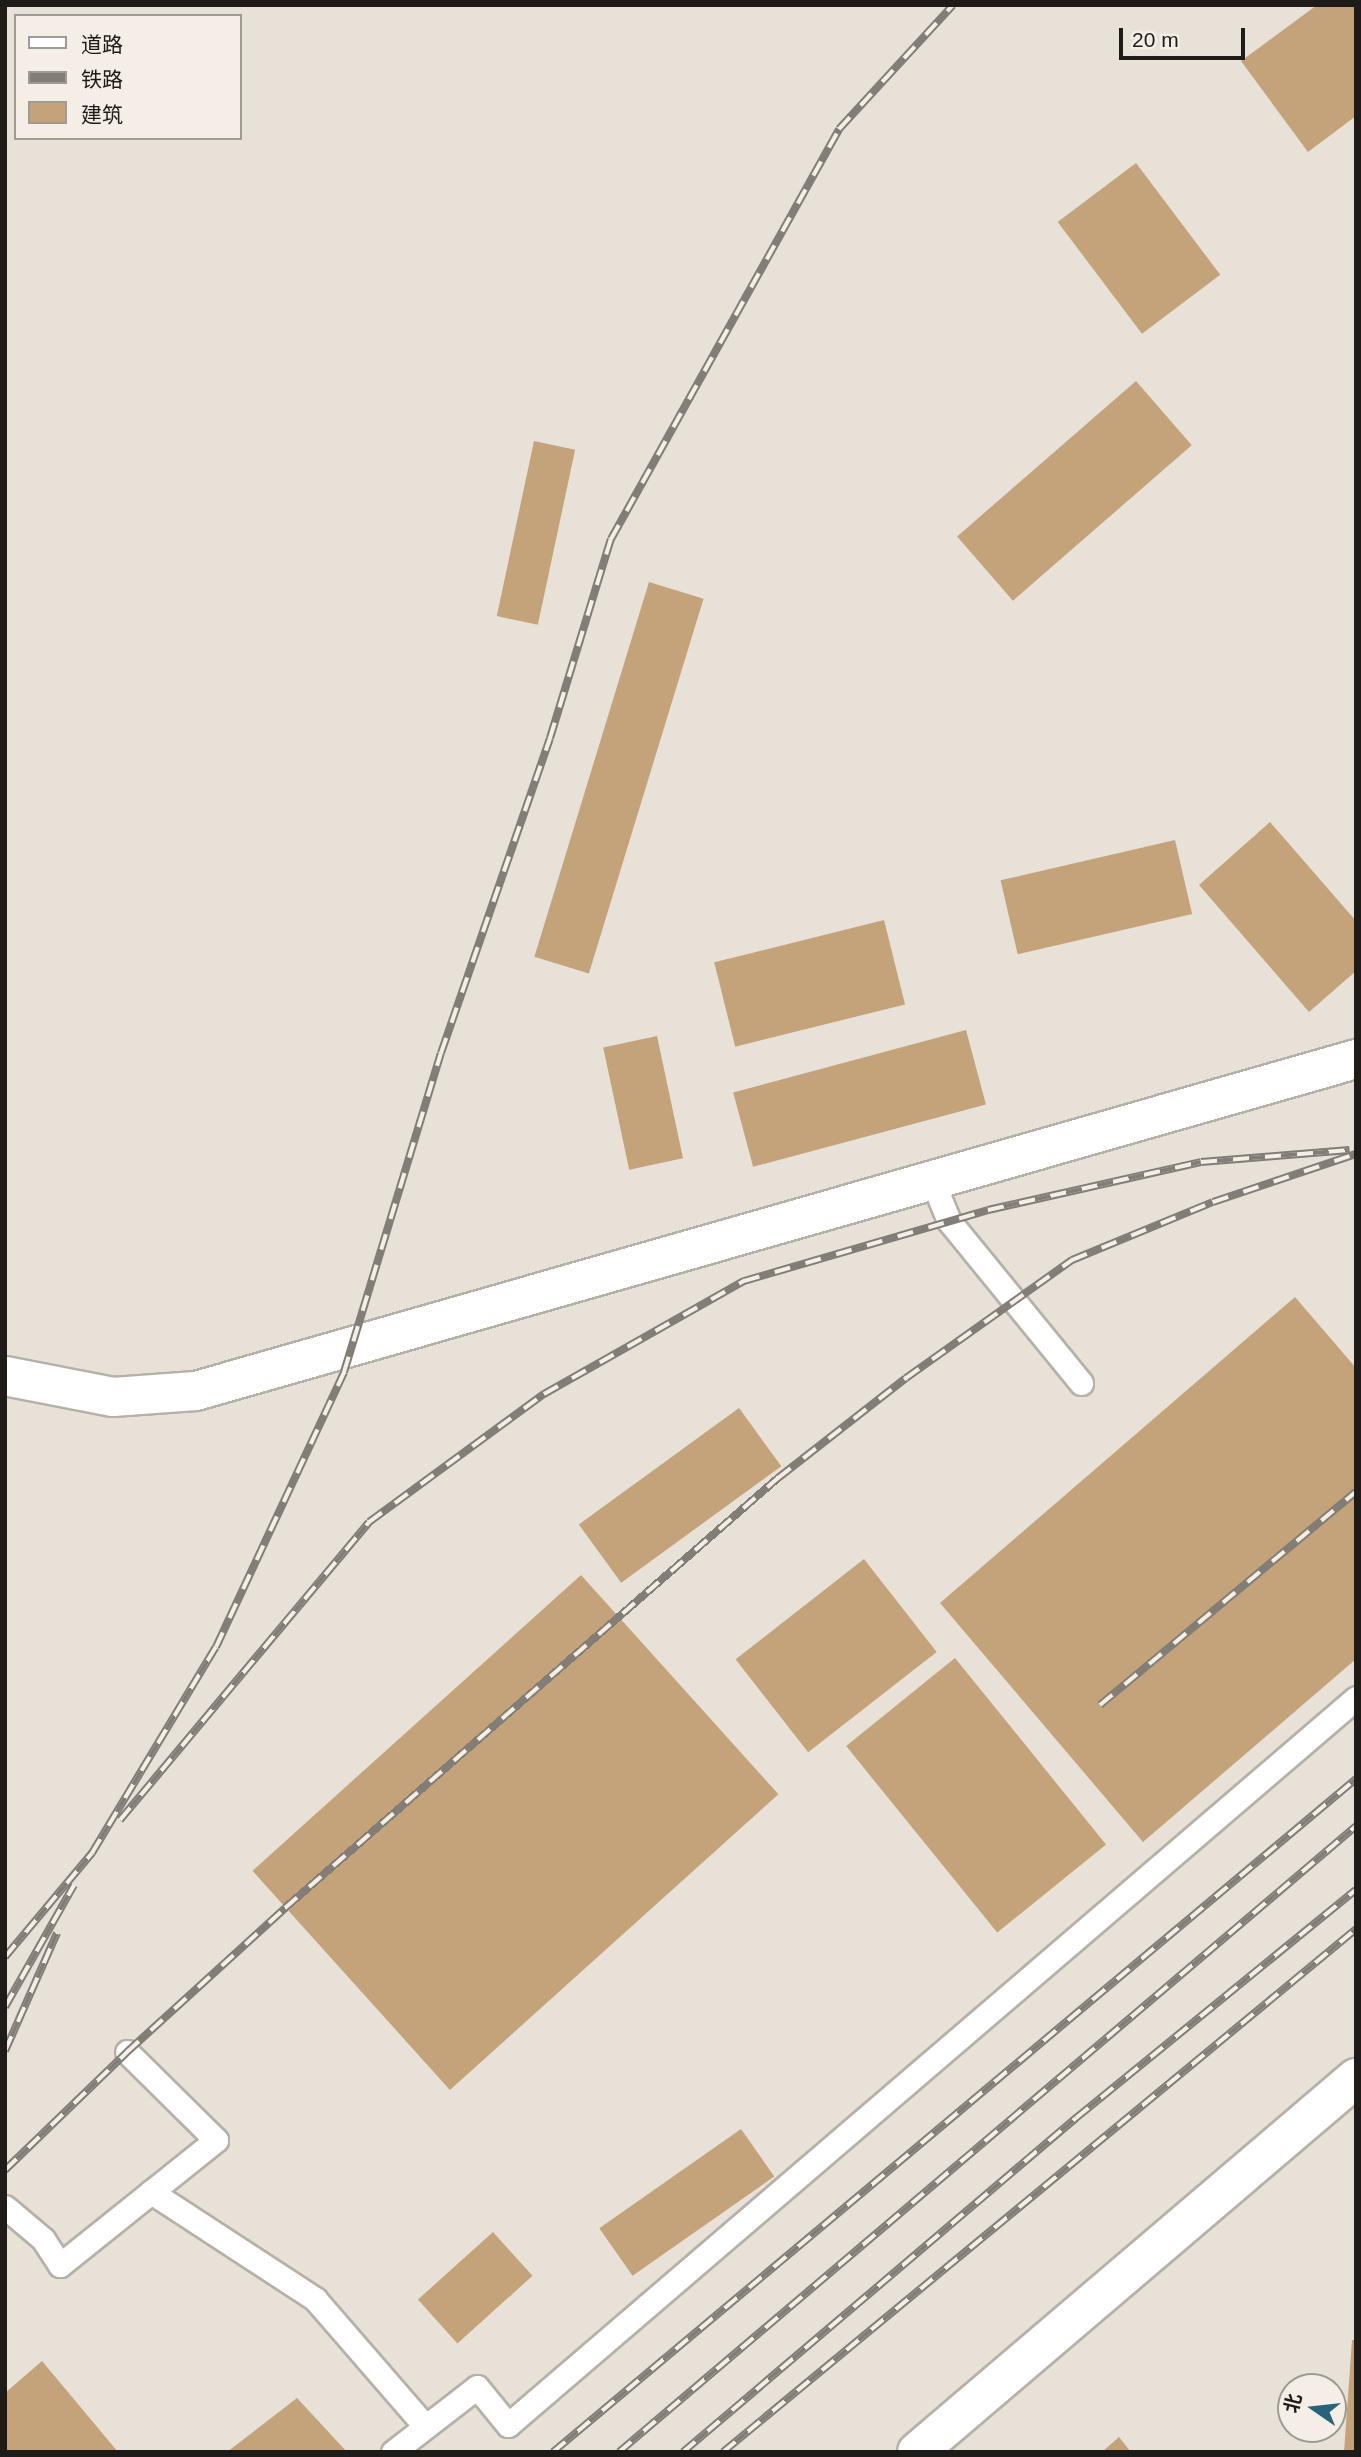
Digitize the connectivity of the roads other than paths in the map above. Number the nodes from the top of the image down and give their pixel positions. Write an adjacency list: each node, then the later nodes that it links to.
1 (1356, 1059): 2 (street)
2 (932, 1180): 3 (street); 4 (lane)
3 (5, 1376)
4 (1081, 1382)
5 (1356, 1698): 10 (lane)
6 (127, 2052): 8 (lane)
7 (1356, 2078): 12 (street)
8 (151, 2192): 9 (lane); 10 (lane)
9 (5, 2207)
10 (424, 2425): 11 (lane)
11 (393, 2452)
12 (917, 2452)

